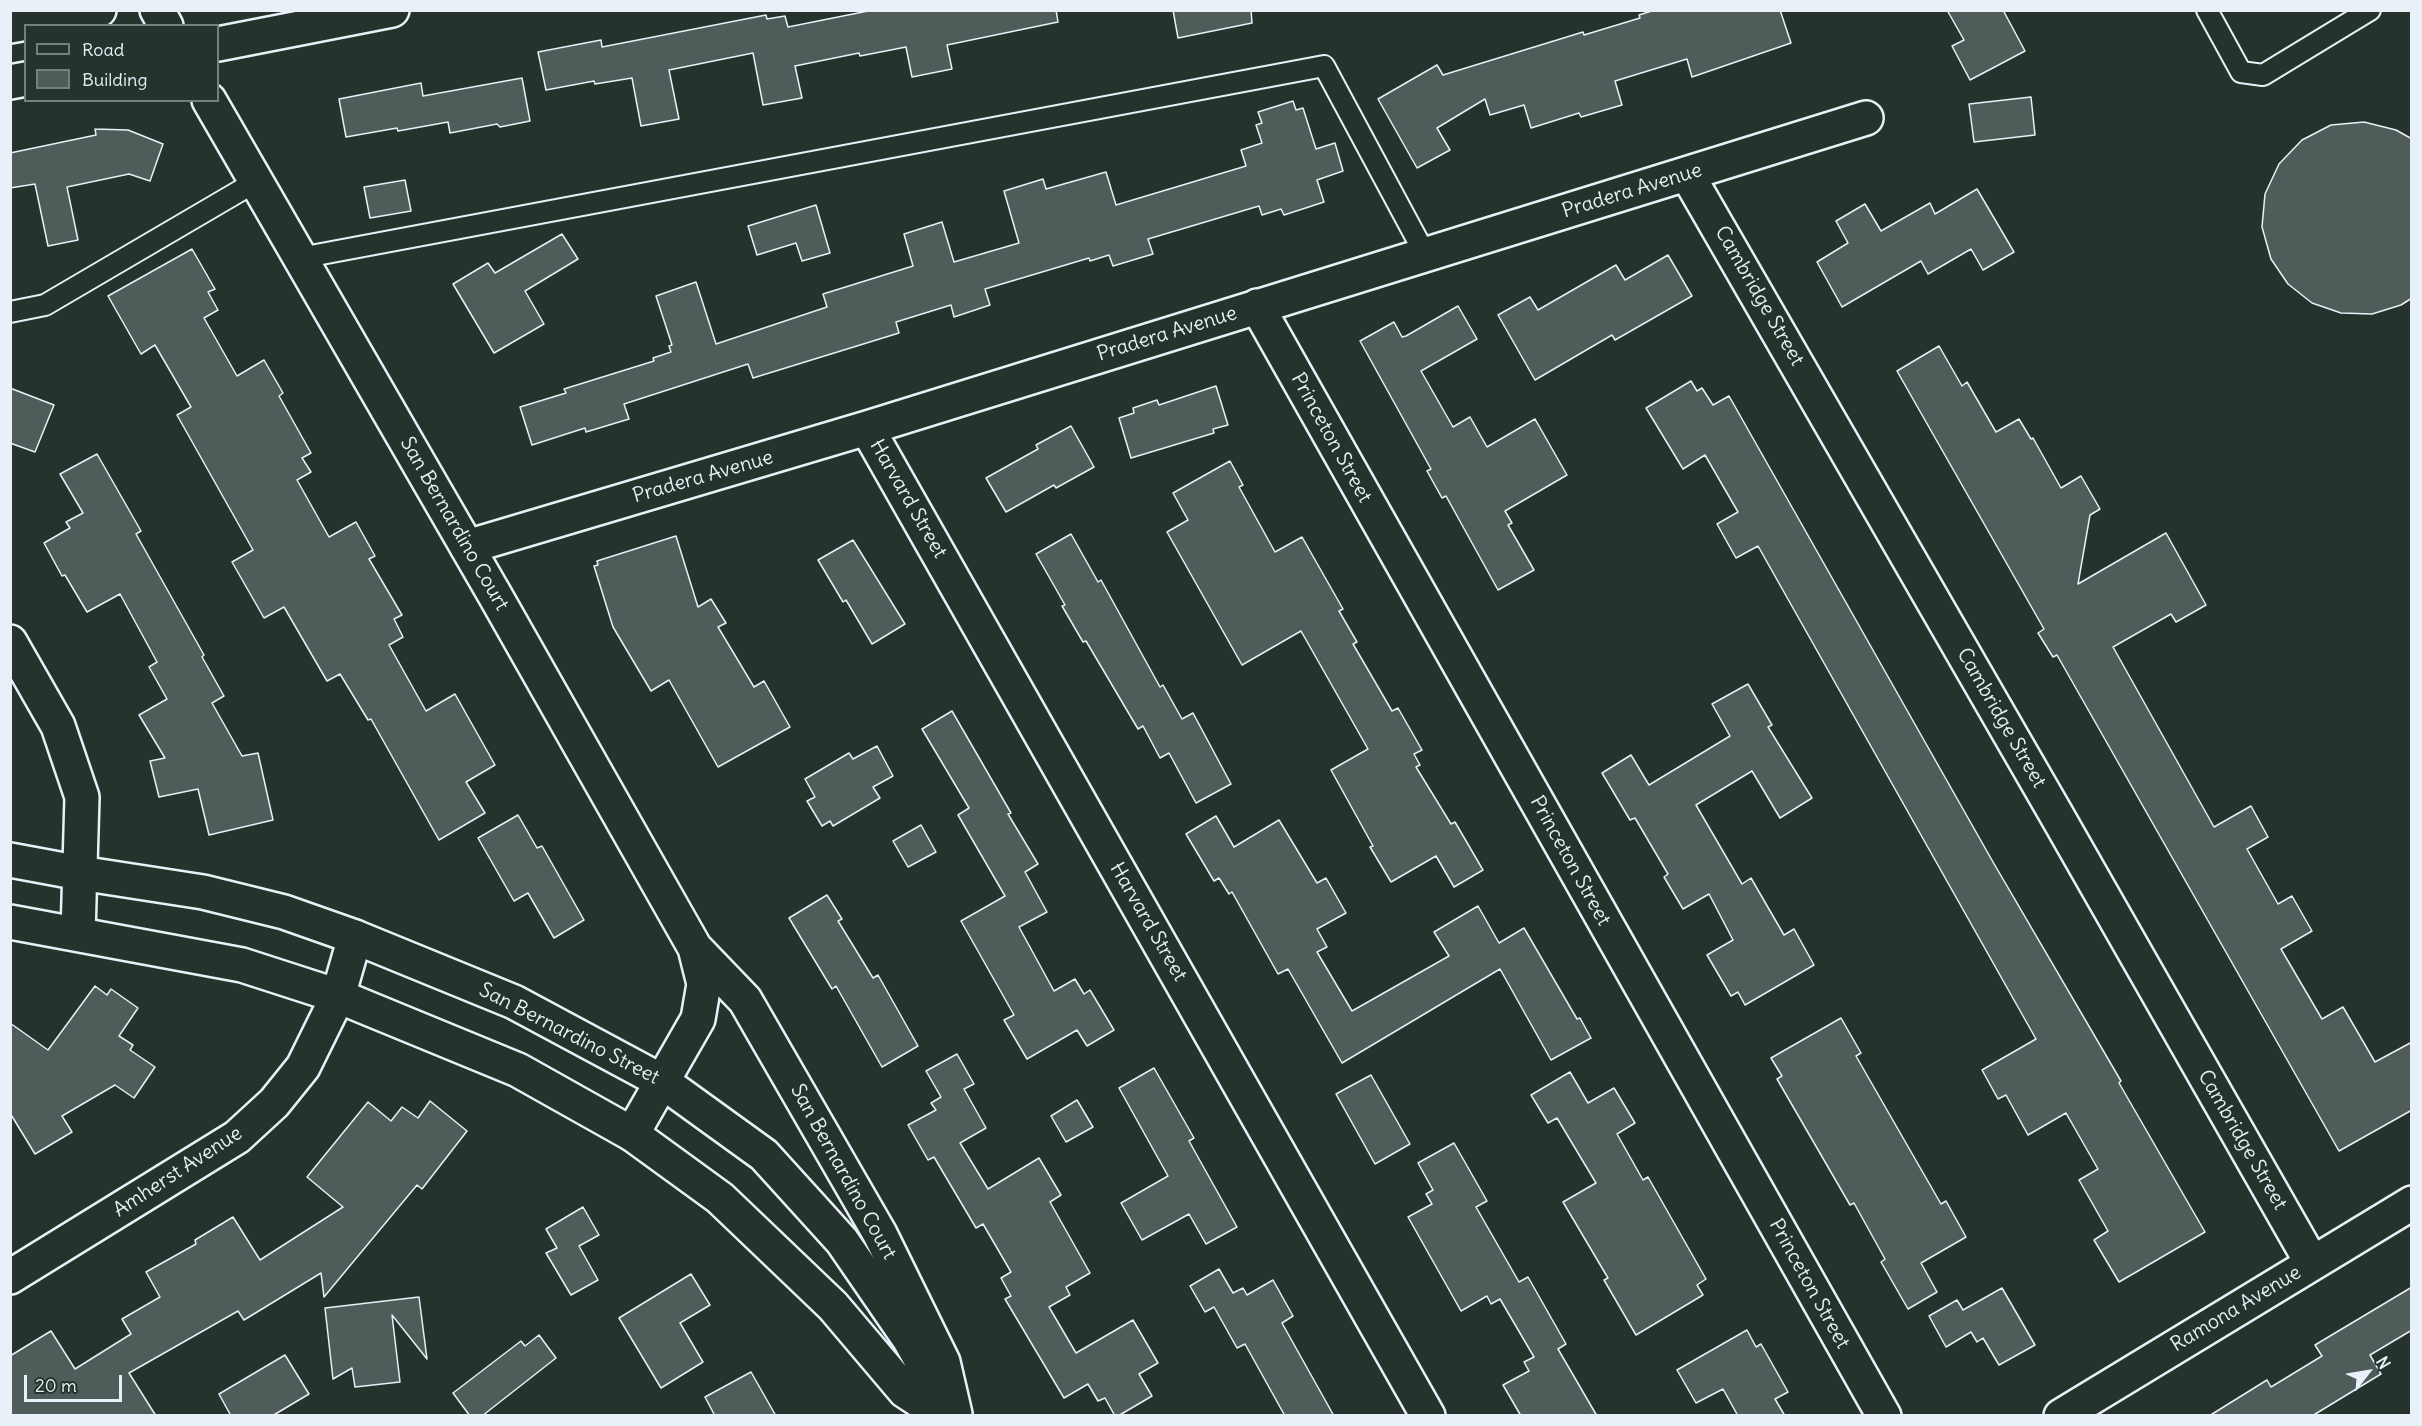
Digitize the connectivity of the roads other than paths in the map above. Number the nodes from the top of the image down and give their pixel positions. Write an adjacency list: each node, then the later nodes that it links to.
1 (99, 10): 6 (street)
2 (157, 10): 7 (street)
3 (392, 10): 9 (street)
4 (2207, 10): 5 (lane)
5 (2370, 10)
6 (48, 18): 8 (street)
7 (164, 24)
8 (10, 26)
9 (219, 44)
10 (209, 102): 13 (street, San Bernardino Court)
11 (1866, 118): 12 (street, Pradera Avenue)
12 (1687, 174): 14 (street, Pradera Avenue); 31 (street, Cambridge Street)
13 (255, 182): 15 (street, San Bernardino Court); 17 (lane)
14 (1425, 254): 15 (lane); 16 (street, Pradera Avenue)
15 (300, 258): 19 (street, San Bernardino Court)
16 (1257, 306): 18 (street, Pradera Avenue); 36 (street, Princeton Street)
17 (10, 312)
18 (867, 428): 19 (street, Pradera Avenue); 35 (street, Harvard Street)
19 (467, 547): 26 (street, San Bernardino Court)
20 (10, 642): 22 (street)
21 (10, 860): 22 (street, San Bernardino Street)
22 (80, 873): 24 (street); 25 (street, San Bernardino Street)
23 (10, 922): 24 (street)
24 (78, 934): 27 (street)
25 (355, 937): 27 (street, Amherst Avenue); 28 (street, San Bernardino Street)
26 (695, 948): 28 (street, San Bernardino Court); 34 (street, San Bernardino Court)
27 (338, 996): 29 (street); 32 (street, Amherst Avenue)
28 (663, 1082): 29 (street, San Bernardino Court); 34 (street, San Bernardino Street)
29 (632, 1134): 33 (street)
30 (2412, 1203): 31 (street, Ramona Avenue)
31 (2312, 1263): 37 (street, Ramona Avenue)
32 (10, 1276)
33 (943, 1416)
34 (953, 1416)
35 (1428, 1416)
36 (1884, 1416)
37 (2061, 1416)

